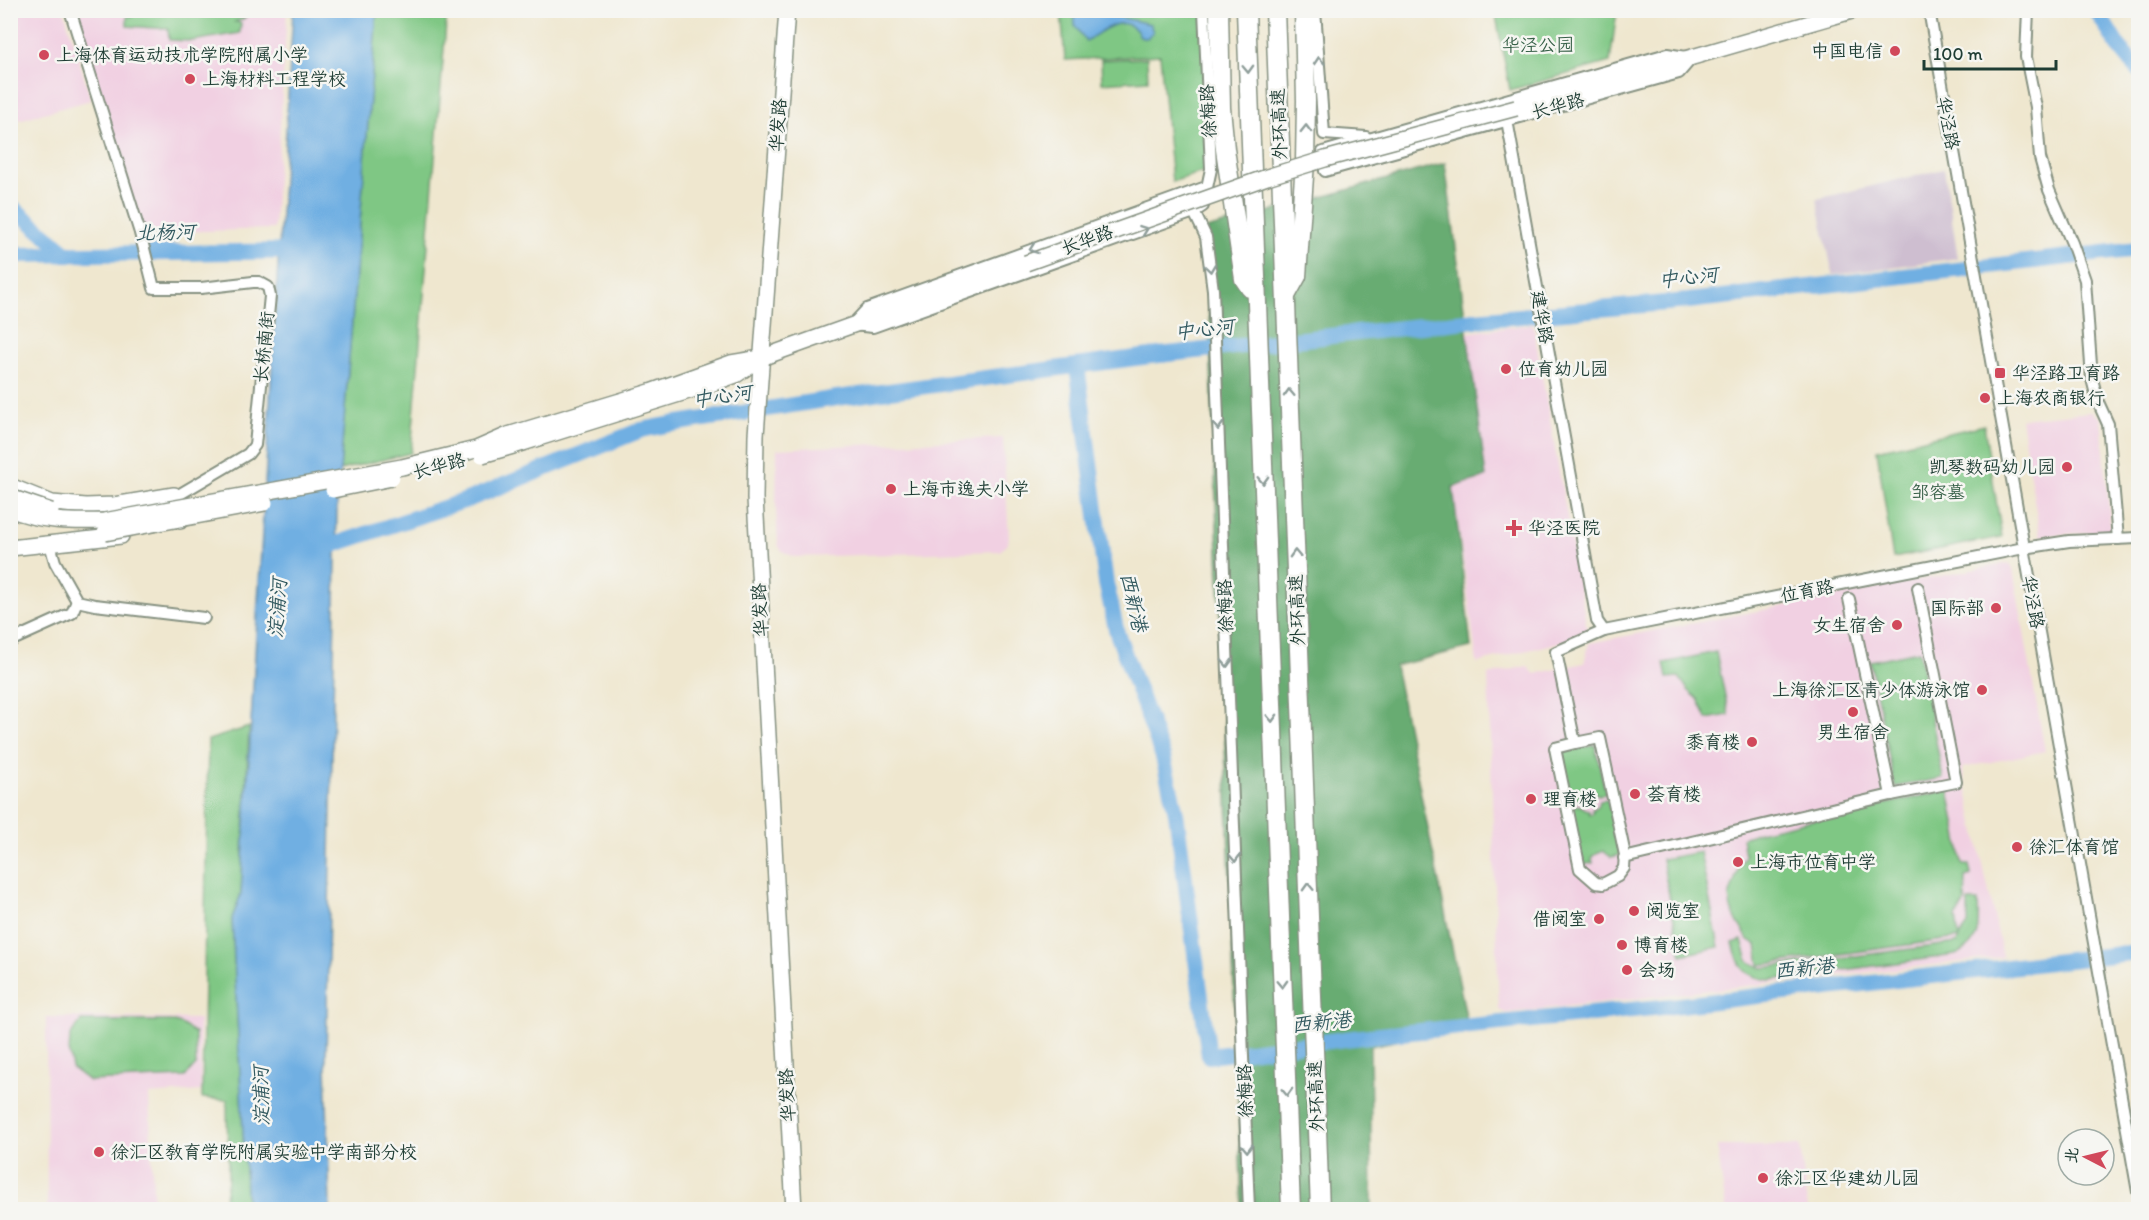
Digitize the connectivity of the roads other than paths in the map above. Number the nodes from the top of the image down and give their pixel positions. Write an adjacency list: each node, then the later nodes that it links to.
1 (70, 10): 24 (street, 长桥南街)
2 (787, 10): 20 (street, 华发路)
3 (1203, 10): 15 (street, 徐梅路)
4 (1219, 10): 17 (highway)
5 (1246, 10): 17 (highway, 外环高速, one-way to 17)
6 (1275, 10): 18 (highway, 外环高速)
7 (1304, 10): 18 (highway, one-way to 7)
8 (1315, 10): 14 (street, one-way to 8)
9 (1855, 10): 12 (street, 长华路)
10 (1929, 10): 31 (street, 华泾路)
11 (2028, 10): 27 (street)
12 (1692, 58): 13 (street, 长华路); 14 (street, 长华路)
13 (1512, 114): 14 (street, 长华路); 19 (street, 长华路, bridge); 36 (street, 建华路)
14 (1373, 138)
15 (1206, 187): 16 (street, 徐梅路); 19 (street, 长华路, one-way to 19)
16 (1194, 212): 19 (street, 长华路, one-way to 16); 43 (street, 徐梅路, one-way to 43)
17 (1256, 298): 44 (highway, 外环高速, one-way to 44)
18 (1285, 298): 45 (highway, 外环高速, one-way to 18)
19 (852, 325): 20 (street, 长华路)
20 (761, 358): 21 (street, 长华路); 42 (street, 华发路)
21 (511, 440): 23 (street, 长华路, bridge); 25 (street, 长华路, bridge); 28 (street, 长华路, bridge)
22 (10, 486): 24 (street)
23 (10, 497)
24 (177, 498): 29 (street)
25 (10, 509)
26 (2139, 538): 27 (street, 位育路)
27 (2118, 539): 31 (street, 位育路)
28 (10, 542)
29 (51, 544): 30 (street); 34 (street)
30 (10, 548)
31 (2024, 548): 36 (street, 位育路); 41 (street, 华泾路)
32 (1918, 588): 39 (street)
33 (1849, 599): 39 (street)
34 (77, 601): 35 (street); 37 (street)
35 (204, 618)
36 (1604, 631): 38 (street, 位育路)
37 (10, 641)
38 (1575, 743): 40 (street); 40 (street)
39 (1891, 795): 40 (street)
40 (1624, 858)
41 (2139, 1192)
42 (794, 1209)
43 (1249, 1209)
44 (1291, 1209)
45 (1320, 1209)

